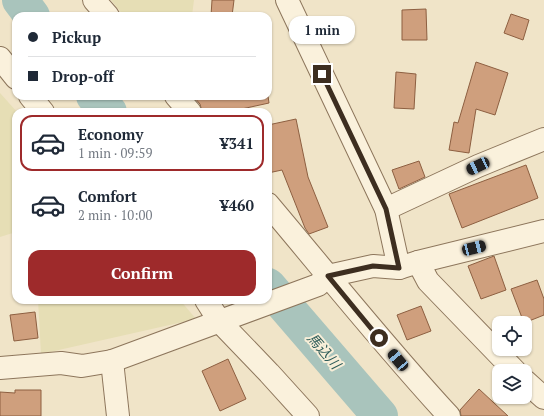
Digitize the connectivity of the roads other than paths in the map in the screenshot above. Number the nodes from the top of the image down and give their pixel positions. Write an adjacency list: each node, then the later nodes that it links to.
1 (94, 0): 3 (street)
2 (292, 2): 11 (street)
3 (104, 12)
4 (0, 58): 5 (street)
5 (12, 73)
6 (33, 100): 8 (street)
7 (180, 100): 9 (street)
8 (40, 108)
9 (186, 108)
10 (544, 139): 11 (street)
11 (386, 209): 14 (street)
12 (272, 210): 15 (street)
13 (544, 231): 14 (street)
14 (409, 265): 15 (street); 21 (street)
15 (323, 281): 16 (street); 27 (street)
16 (272, 301)
17 (210, 304): 19 (street)
18 (265, 304): 19 (street)
19 (225, 320): 20 (street); 26 (street)
20 (112, 361): 22 (street); 25 (street)
21 (508, 364)
22 (0, 368)
23 (532, 387): 24 (street)
24 (544, 398)
25 (118, 416)
26 (308, 416)
27 (449, 416)

